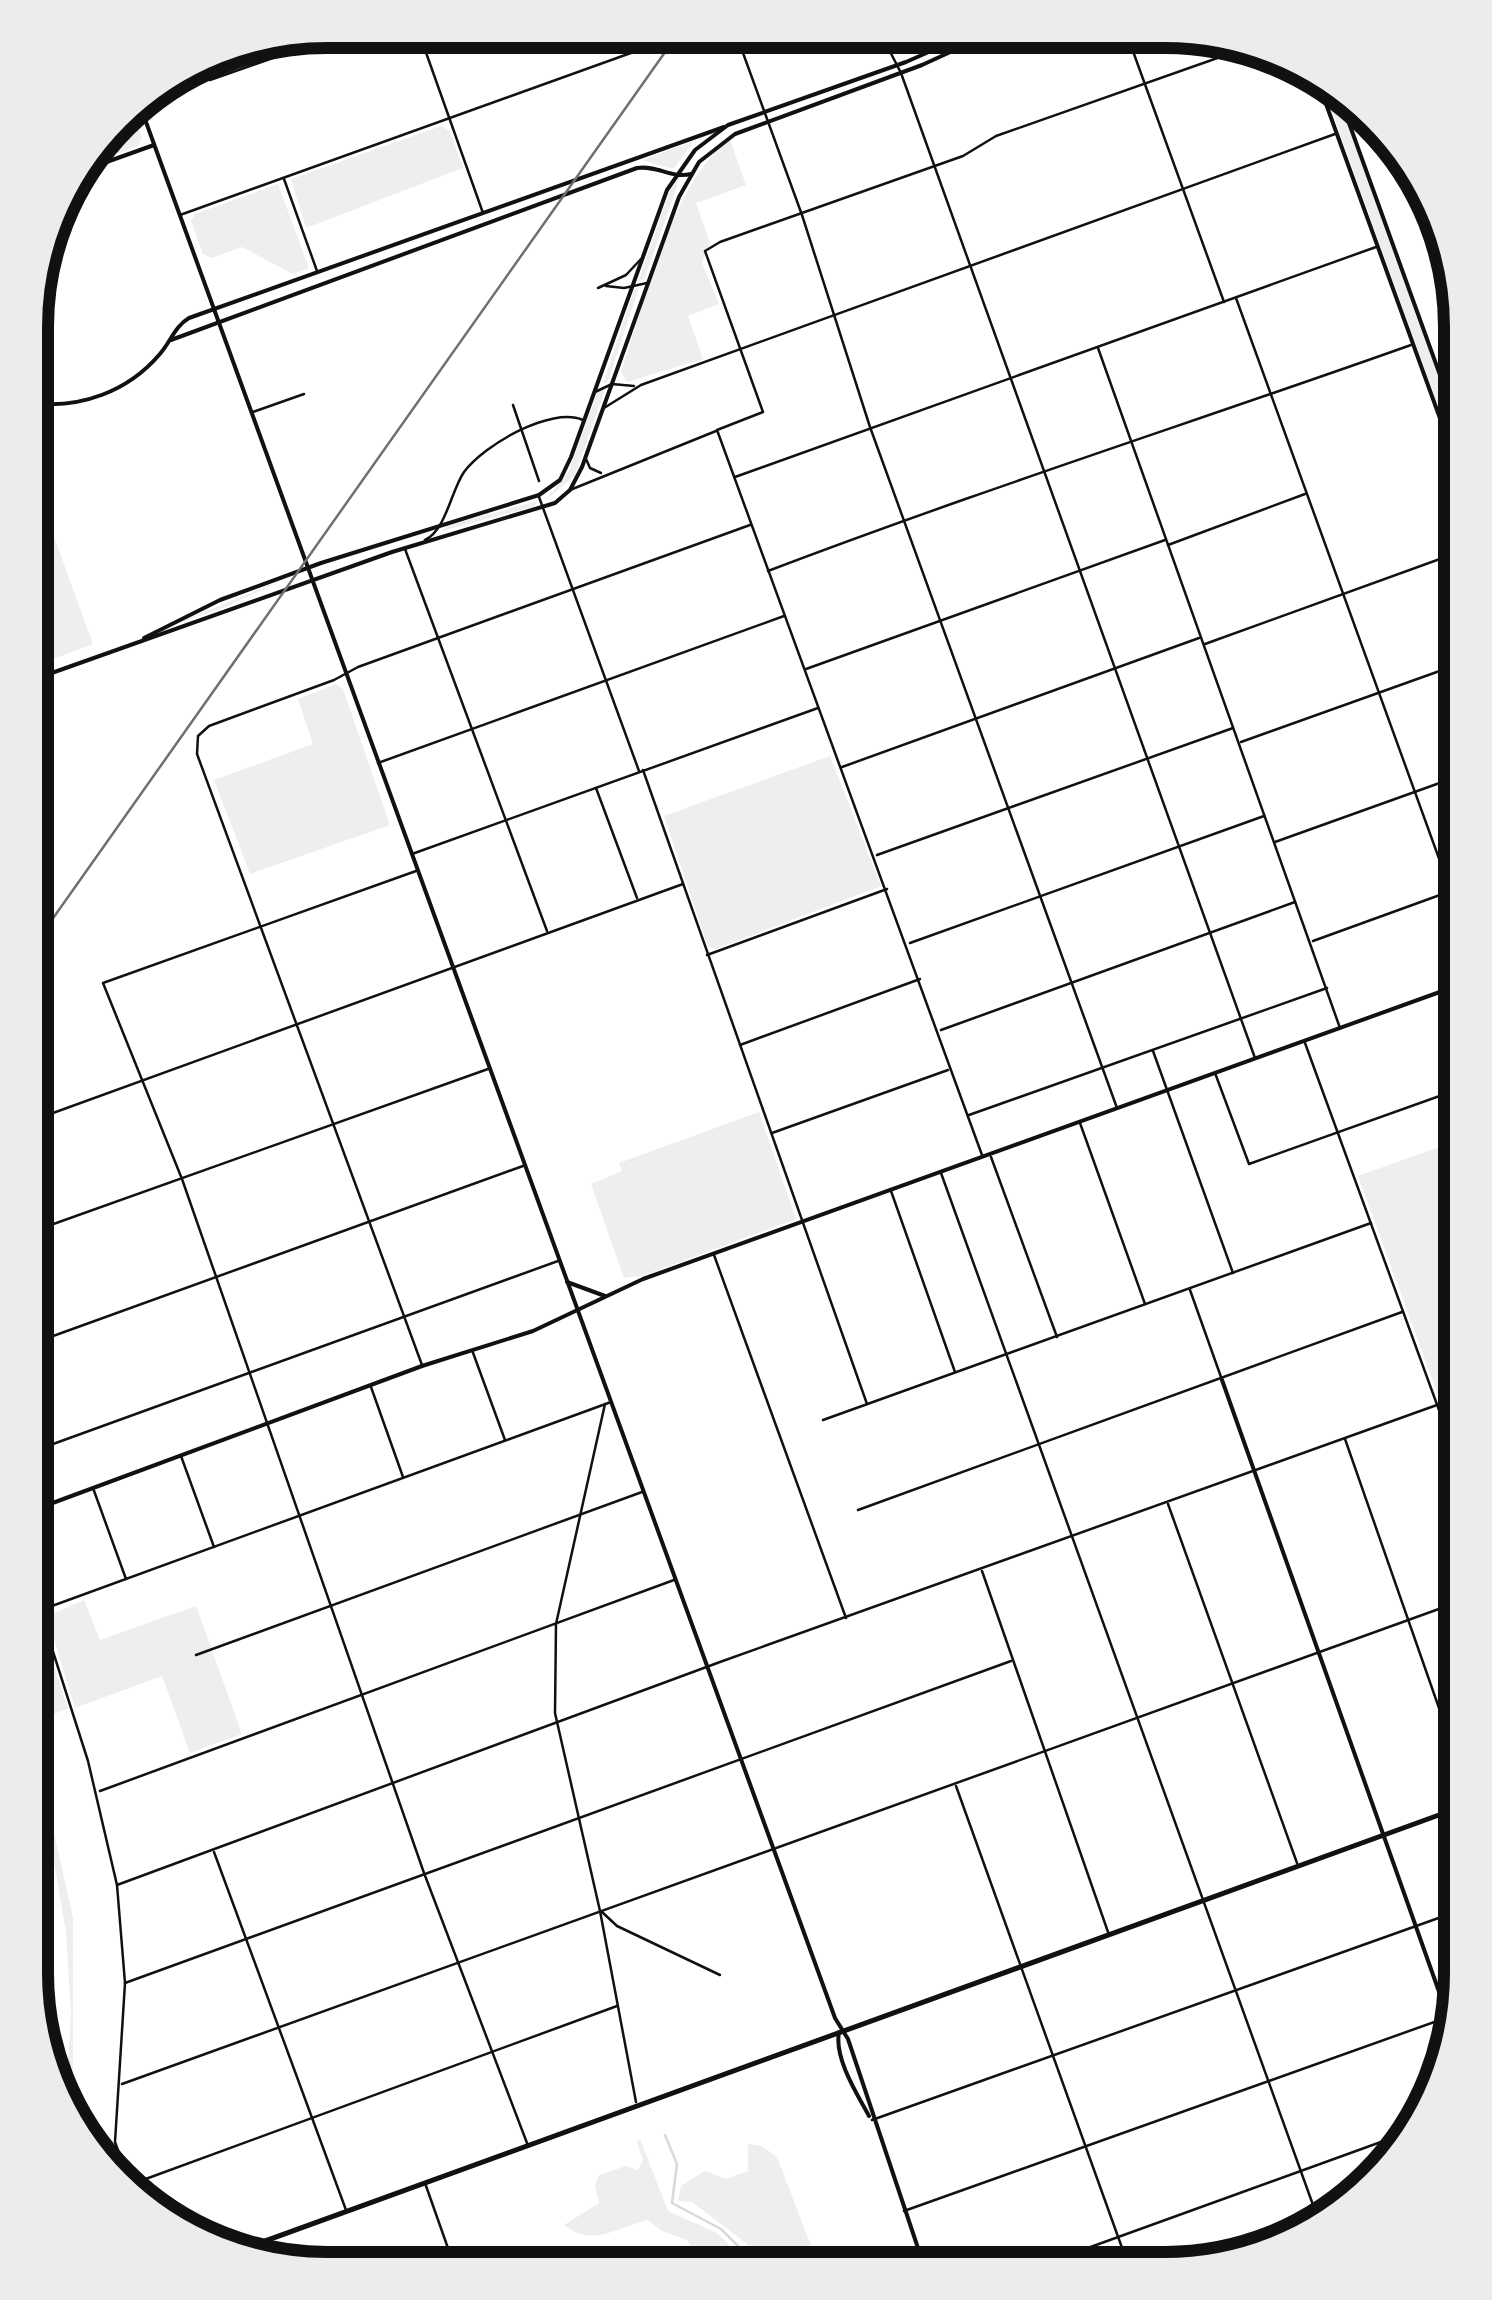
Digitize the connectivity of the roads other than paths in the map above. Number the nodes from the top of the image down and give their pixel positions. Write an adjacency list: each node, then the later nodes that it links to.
1 (424, 48): 18 (street)
2 (645, 48): 18 (street)
3 (741, 48): 15 (street)
4 (886, 48): 10 (street)
5 (937, 48): 10 (main road)
6 (958, 48): 11 (main road)
7 (1132, 48): 13 (street)
8 (300, 49): 12 (street)
9 (1227, 55): 13 (street)
10 (894, 67): 11 (street); 15 (main road)
11 (901, 73): 19 (main road); 24 (street)
12 (208, 74)
13 (1146, 84): 24 (street); 28 (street)
14 (1324, 98): 21 (main road)
15 (764, 112): 19 (street); 20 (main road)
16 (1346, 114): 52 (main road)
17 (144, 116): 22 (main road)
18 (449, 119): 27 (street); 29 (street)
19 (767, 120): 25 (main road); 31 (street)
20 (728, 125): 26 (main road); 29 (main road)
21 (1337, 134): 28 (street); 32 (main road)
22 (154, 145): 23 (main road); 30 (main road)
23 (100, 164)
24 (932, 165): 31 (street); 34 (street)
25 (691, 174): 26 (main road); 36 (main road)
26 (674, 176): 33 (main road); 44 (main road)
27 (283, 178): 30 (street); 35 (street)
28 (1183, 188): 34 (street); 41 (street)
29 (483, 213): 35 (main road)
30 (180, 215): 42 (main road)
31 (802, 215): 43 (street); 48 (street)
32 (1378, 246): 40 (street); 46 (main road)
33 (644, 253): 37 (street); 38 (main road)
34 (968, 264): 43 (street); 49 (street)
35 (318, 273): 42 (main road)
36 (648, 282): 38 (street); 50 (main road)
37 (604, 286): 38 (street); 39 (street)
38 (632, 286): 54 (main road)
39 (598, 288)
40 (1236, 298): 41 (street); 55 (street)
41 (1224, 302): 47 (street)
42 (214, 310): 44 (main road); 45 (main road)
43 (835, 314): 48 (street); 61 (street)
44 (217, 320): 45 (main road); 59 (main road)
45 (170, 340): 56 (main road)
46 (1413, 344): 55 (street); 64 (main road)
47 (1098, 348): 49 (street); 65 (street)
48 (740, 349): 51 (street); 63 (street)
49 (1008, 378): 61 (street); 67 (street)
50 (612, 384): 51 (street); 54 (street); 58 (main road)
51 (641, 386): 58 (street)
52 (1444, 386)
53 (304, 394): 59 (street)
54 (594, 394): 60 (main road)
55 (1272, 395): 65 (street); 72 (street)
56 (48, 402)
57 (513, 405): 62 (street)
58 (604, 409): 66 (main road)
59 (251, 412): 82 (main road)
60 (584, 421): 62 (street); 73 (main road)
61 (870, 427): 69 (street); 75 (street)
62 (522, 430): 70 (street); 77 (street)
63 (717, 430): 68 (street); 69 (street)
64 (1444, 430)
65 (1132, 444): 67 (street); 78 (street)
66 (586, 459): 68 (street); 71 (main road)
67 (1042, 470): 75 (street); 84 (street)
68 (602, 474): 71 (street)
69 (735, 477): 76 (street)
70 (539, 481)
71 (570, 490): 74 (main road)
72 (1306, 494): 78 (street); 87 (street)
73 (539, 495): 74 (street); 77 (main road)
74 (544, 508): 79 (main road); 86 (street)
75 (904, 520): 83 (street); 89 (street)
76 (752, 524): 83 (street); 86 (street)
77 (439, 525): 79 (street); 82 (main road)
78 (1168, 542): 84 (street); 91 (street)
79 (417, 544): 80 (main road)
80 (404, 548): 85 (main road); 90 (street)
81 (1444, 557): 87 (street)
82 (307, 568): 85 (main road); 92 (main road)
83 (768, 570): 88 (street)
84 (1082, 570): 89 (street); 95 (street)
85 (312, 581): 92 (main road); 98 (main road)
86 (574, 589): 90 (street); 99 (street)
87 (1344, 593): 93 (street); 100 (street)
88 (786, 616): 94 (street); 99 (street)
89 (944, 620): 94 (street); 102 (street)
90 (436, 638): 98 (street); 104 (street)
91 (1201, 638): 93 (street); 95 (street)
92 (140, 641): 97 (main road)
93 (1204, 644): 103 (street)
94 (806, 669): 101 (street)
95 (1117, 669): 102 (street); 106 (street)
96 (1444, 669): 100 (street)
97 (48, 674)
98 (346, 674): 107 (main road); 128 (street)
99 (607, 680): 104 (street); 109 (street)
100 (1380, 692): 105 (street); 112 (street)
101 (820, 708): 108 (street); 109 (street)
102 (979, 718): 108 (street); 113 (street)
103 (1234, 728): 105 (street); 106 (street)
104 (470, 730): 107 (street); 115 (street)
105 (1240, 743): 114 (street)
106 (1149, 758): 113 (street); 117 (street)
107 (378, 763): 118 (main road)
108 (842, 767): 119 (street)
109 (641, 771): 111 (street); 122 (street)
110 (1444, 782): 112 (street)
111 (596, 786): 115 (street); 126 (street)
112 (1416, 792): 116 (street); 121 (street)
113 (1012, 808): 119 (street); 125 (street)
114 (1266, 816): 116 (street); 117 (street)
115 (504, 820): 118 (street); 129 (street)
116 (1275, 842): 127 (street)
117 (1180, 846): 125 (street); 130 (street)
118 (412, 854): 120 (main road)
119 (876, 856): 123 (street)
120 (418, 871): 128 (street); 134 (main road)
121 (1444, 871)
122 (682, 884): 126 (street); 133 (street)
123 (887, 889): 132 (street); 133 (street)
124 (1444, 894): 131 (street)
125 (1040, 895): 132 (street); 136 (street)
126 (637, 900): 129 (street)
127 (1297, 902): 130 (street); 131 (street)
128 (263, 927): 140 (street); 151 (street)
129 (547, 932): 134 (street)
130 (1211, 933): 136 (street); 139 (street)
131 (1311, 942): 137 (street)
132 (907, 944): 135 (street)
133 (705, 955): 144 (street)
134 (453, 968): 140 (street); 149 (main road)
135 (920, 979): 142 (street); 144 (street)
136 (1074, 982): 142 (street); 147 (street)
137 (1328, 988): 139 (street); 141 (street)
138 (1444, 990): 141 (main road)
139 (1241, 1018): 145 (street); 146 (street)
140 (299, 1025): 151 (street); 158 (street)
141 (1340, 1028): 143 (main road)
142 (938, 1031): 148 (street)
143 (1304, 1041): 146 (main road); 159 (street)
144 (738, 1046): 160 (street)
145 (1152, 1050): 147 (street); 152 (street)
146 (1256, 1059): 150 (main road)
147 (1103, 1067): 154 (street); 156 (street)
148 (950, 1068): 156 (street); 160 (street)
149 (490, 1069): 158 (street); 163 (main road)
150 (1215, 1073): 152 (main road); 159 (street)
151 (143, 1079): 155 (street); 165 (street)
152 (1166, 1091): 154 (main road); 173 (street)
153 (1444, 1094): 159 (street)
154 (1117, 1108): 157 (main road)
155 (48, 1115)
156 (968, 1116): 162 (street)
157 (1080, 1121): 161 (main road); 178 (street)
158 (334, 1124): 165 (street); 168 (street)
159 (1339, 1132): 169 (street)
160 (771, 1134): 167 (street)
161 (990, 1154): 162 (main road); 183 (street)
162 (982, 1157): 164 (main road)
163 (525, 1166): 168 (street); 172 (main road)
164 (941, 1172): 166 (main road); 185 (street)
165 (182, 1179): 170 (street); 174 (street)
166 (890, 1190): 167 (main road); 187 (street)
167 (802, 1221): 171 (main road); 193 (street)
168 (370, 1222): 174 (street); 181 (street)
169 (1371, 1223): 173 (street); 180 (street)
170 (48, 1226)
171 (714, 1254): 177 (main road); 220 (street)
172 (559, 1260): 175 (main road); 181 (street)
173 (1233, 1272): 176 (street)
174 (217, 1277): 182 (street); 188 (street)
175 (567, 1282): 177 (main road); 179 (main road)
176 (1190, 1289): 178 (street); 189 (street)
177 (604, 1296): 179 (main road)
178 (1146, 1306): 183 (street)
179 (577, 1309): 184 (main road); 192 (main road)
180 (1402, 1312): 189 (street); 194 (street)
181 (404, 1317): 186 (street); 188 (street)
182 (48, 1338)
183 (1058, 1338): 185 (street)
184 (472, 1349): 186 (main road); 199 (street)
185 (1006, 1356): 187 (street); 200 (street)
186 (422, 1366): 190 (main road)
187 (955, 1372): 193 (street)
188 (251, 1373): 196 (street); 201 (street)
189 (1222, 1380): 200 (street); 203 (main road)
190 (370, 1385): 196 (main road); 204 (street)
191 (1444, 1402): 194 (street)
192 (608, 1403): 199 (street); 206 (main road); 210 (street)
193 (867, 1404): 195 (street)
194 (1437, 1404): 197 (street); 198 (street)
195 (823, 1420)
196 (268, 1422): 202 (main road); 211 (street)
197 (1444, 1424)
198 (1344, 1438): 203 (street); 221 (street)
199 (505, 1440): 204 (street)
200 (1039, 1445): 209 (street); 212 (street)
201 (48, 1446)
202 (180, 1455): 205 (main road); 213 (street)
203 (1254, 1470): 207 (street); 224 (main road)
204 (404, 1477): 211 (street)
205 (93, 1487): 208 (main road); 215 (street)
206 (643, 1491): 210 (street); 216 (main road)
207 (1167, 1502): 212 (street); 228 (street)
208 (48, 1504)
209 (858, 1510)
210 (580, 1515): 218 (street); 222 (street)
211 (297, 1516): 213 (street); 218 (street)
212 (1072, 1536): 214 (street); 230 (street)
213 (214, 1547): 215 (street)
214 (981, 1570): 220 (street); 226 (street)
215 (126, 1579): 217 (street)
216 (676, 1580): 222 (street); 227 (main road)
217 (48, 1607)
218 (330, 1607): 225 (street); 229 (street)
219 (1444, 1608): 221 (street)
220 (846, 1618): 227 (street)
221 (1409, 1620): 224 (street); 231 (street)
222 (556, 1624): 229 (street); 232 (street)
223 (48, 1636): 237 (street)
224 (1320, 1652): 228 (street); 240 (main road)
225 (196, 1656)
226 (1011, 1662): 233 (street); 234 (street)
227 (708, 1668): 232 (street); 234 (main road)
228 (1233, 1684): 230 (street); 243 (street)
229 (362, 1696): 235 (street); 237 (street)
230 (1137, 1718): 233 (street); 246 (street)
231 (1444, 1720)
232 (557, 1725): 235 (street); 239 (street)
233 (1045, 1752): 236 (street); 250 (street)
234 (741, 1758): 239 (street); 241 (main road)
235 (395, 1784): 242 (street); 244 (street)
236 (956, 1784): 241 (street); 253 (street)
237 (97, 1792): 245 (street)
238 (1444, 1814): 240 (main road)
239 (578, 1818): 244 (street); 247 (street)
240 (1384, 1834): 243 (main road); 249 (main road)
241 (773, 1848): 247 (street); 261 (main road)
242 (213, 1850): 245 (street); 251 (street)
243 (1298, 1866): 246 (main road)
244 (424, 1874): 251 (street); 252 (street)
245 (118, 1886): 255 (street)
246 (1202, 1899): 250 (main road); 256 (street)
247 (600, 1911): 252 (street); 254 (street); 258 (street)
248 (1444, 1916): 249 (street)
249 (1417, 1926): 256 (street); 257 (main road)
250 (1109, 1933): 253 (main road)
251 (247, 1938): 255 (street); 260 (street)
252 (458, 1962): 260 (street); 262 (street)
253 (1021, 1965): 261 (main road); 263 (street)
254 (720, 1975)
255 (125, 1983): 265 (street)
256 (1235, 1990): 263 (street); 264 (street)
257 (1443, 1996)
258 (618, 2005): 262 (street); 266 (street)
259 (1440, 2020): 264 (street)
260 (279, 2028): 265 (street); 267 (street)
261 (840, 2030): 266 (main road); 268 (main road); 268 (main road)
262 (494, 2052): 267 (street); 270 (street)
263 (1051, 2056): 268 (street); 271 (street)
264 (1268, 2079): 271 (street); 273 (street)
265 (122, 2084): 272 (street)
266 (636, 2104): 270 (main road)
267 (314, 2118): 274 (street); 277 (street)
268 (872, 2120): 278 (main road)
269 (1389, 2139): 273 (street)
270 (528, 2144): 275 (main road)
271 (1082, 2146): 278 (street); 279 (street)
272 (123, 2164)
273 (1300, 2170): 276 (street); 279 (street)
274 (141, 2181)
275 (424, 2182): 277 (main road); 281 (street)
276 (1314, 2209)
277 (346, 2211): 280 (main road)
278 (904, 2211): 282 (main road)
279 (1118, 2236): 283 (street); 284 (street)
280 (258, 2244)
281 (449, 2252)
282 (919, 2252)
283 (1075, 2252)
284 (1124, 2252)

